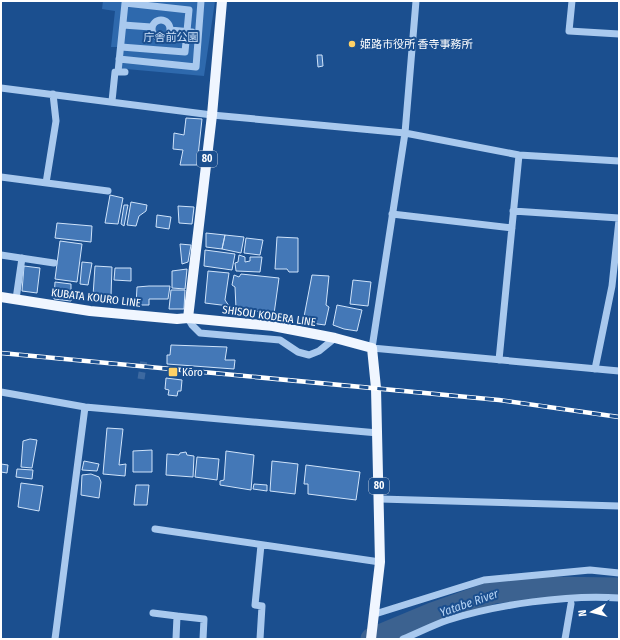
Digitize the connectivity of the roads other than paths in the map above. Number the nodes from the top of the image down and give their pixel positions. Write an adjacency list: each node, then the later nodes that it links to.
1 (201, 1): 12 (street)
2 (222, 1): 21 (main road, 80)
3 (416, 1): 22 (street)
4 (572, 1): 13 (street)
5 (125, 2): 6 (street); 8 (street)
6 (164, 7): 7 (street); 11 (street)
7 (163, 20): 9 (street); 10 (street)
8 (123, 25): 9 (street); 15 (street)
9 (152, 27): 14 (street)
10 (170, 30): 11 (street); 14 (street)
11 (187, 32): 12 (street); 16 (street)
12 (199, 32): 17 (street)
13 (619, 34)
14 (160, 39): 16 (street)
15 (121, 47): 16 (street); 17 (street)
16 (161, 50)
17 (119, 59): 20 (street)
18 (1, 88): 19 (street)
19 (53, 94): 20 (street); 26 (street)
20 (112, 101): 21 (street)
21 (212, 115): 22 (street); 37 (main road, 80)
22 (405, 133): 23 (street); 29 (street)
23 (519, 155): 24 (street); 28 (street)
24 (619, 161)
25 (1, 177): 26 (street)
26 (46, 183): 27 (street)
27 (108, 191)
28 (513, 211): 30 (street); 31 (street)
29 (392, 214): 31 (street); 39 (street)
30 (619, 219): 41 (street)
31 (512, 228): 40 (street)
32 (1, 255): 33 (street)
33 (22, 258): 34 (street); 36 (street)
34 (54, 263)
35 (1, 297): 36 (main road, KUBATA KOURO LINE)
36 (16, 299): 37 (main road, KUBATA KOURO LINE)
37 (188, 318): 38 (main road, SHISOU KODERA LINE); 38 (street)
38 (335, 338): 39 (main road, SHISOU KODERA LINE)
39 (372, 348): 40 (street); 45 (main road, 80)
40 (499, 360): 41 (street)
41 (595, 369): 42 (street)
42 (619, 371)
43 (1, 392): 44 (street)
44 (85, 407): 45 (street); 57 (street)
45 (378, 433): 46 (main road, 80)
46 (380, 499): 47 (street); 50 (main road, 80)
47 (619, 506)
48 (155, 529): 49 (street)
49 (261, 545): 50 (street); 60 (street)
50 (380, 562): 55 (main road, 80)
51 (619, 573): 55 (street)
52 (619, 598): 62 (street)
53 (571, 604): 63 (street)
54 (153, 613): 56 (street)
55 (375, 614): 61 (main road, 80)
56 (177, 616): 58 (street); 59 (street)
57 (55, 639)
58 (176, 639)
59 (203, 639)
60 (260, 639)
61 (371, 639)
62 (403, 639)
63 (565, 639)

